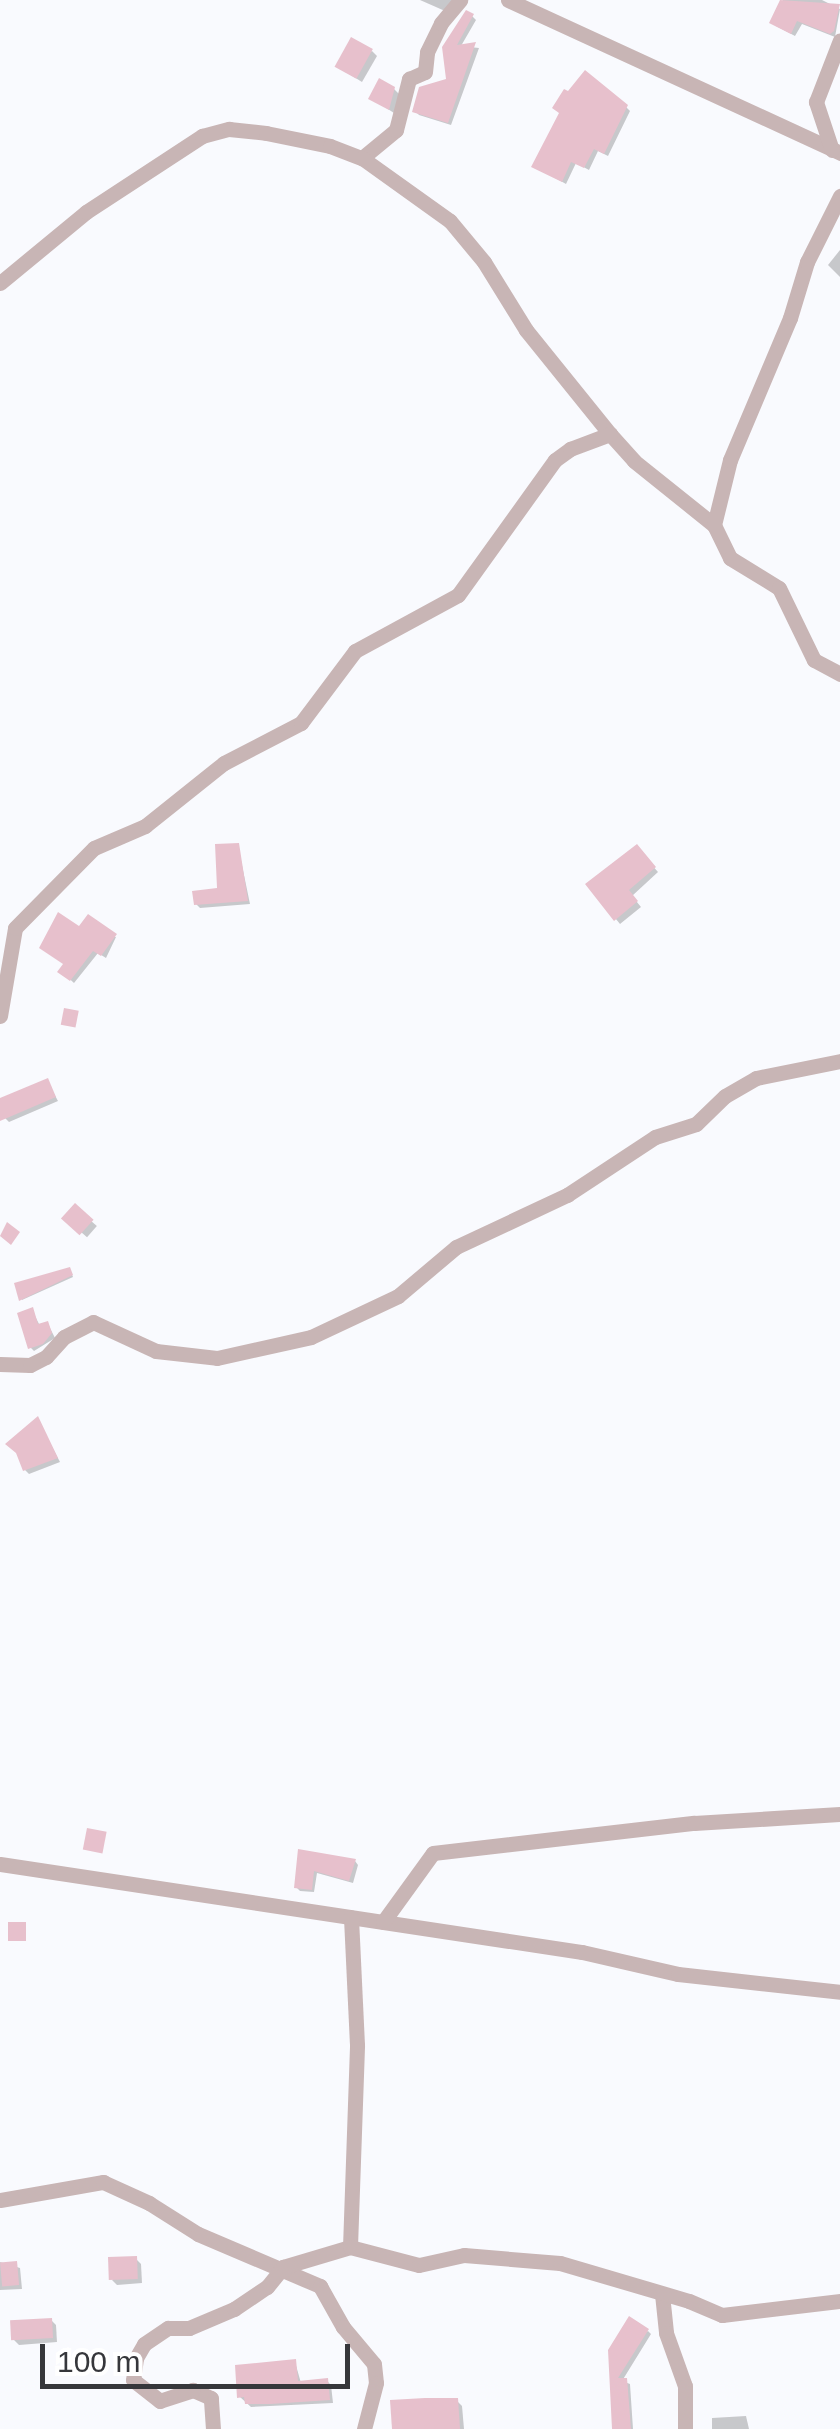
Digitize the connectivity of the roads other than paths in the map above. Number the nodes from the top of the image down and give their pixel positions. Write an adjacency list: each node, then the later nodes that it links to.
1 (460, 0): 5 (street)
2 (508, 0): 4 (street)
3 (840, 40): 4 (street)
4 (836, 152)
5 (362, 158): 7 (street); 8 (street)
6 (840, 196): 9 (street)
7 (0, 283)
8 (610, 434): 9 (street); 11 (street)
9 (714, 525): 10 (street)
10 (840, 674)
11 (0, 1016)
12 (840, 1060): 13 (street)
13 (0, 1364)
14 (840, 1814): 17 (street)
15 (0, 1864): 16 (street)
16 (351, 1917): 17 (street); 20 (street)
17 (383, 1922): 18 (street)
18 (840, 1992)
19 (2, 2196): 21 (street)
20 (350, 2247): 21 (street); 22 (street)
21 (283, 2268): 24 (street); 25 (street)
22 (662, 2294): 23 (street); 26 (street)
23 (840, 2301)
24 (213, 2429)
25 (364, 2429)
26 (684, 2429)

